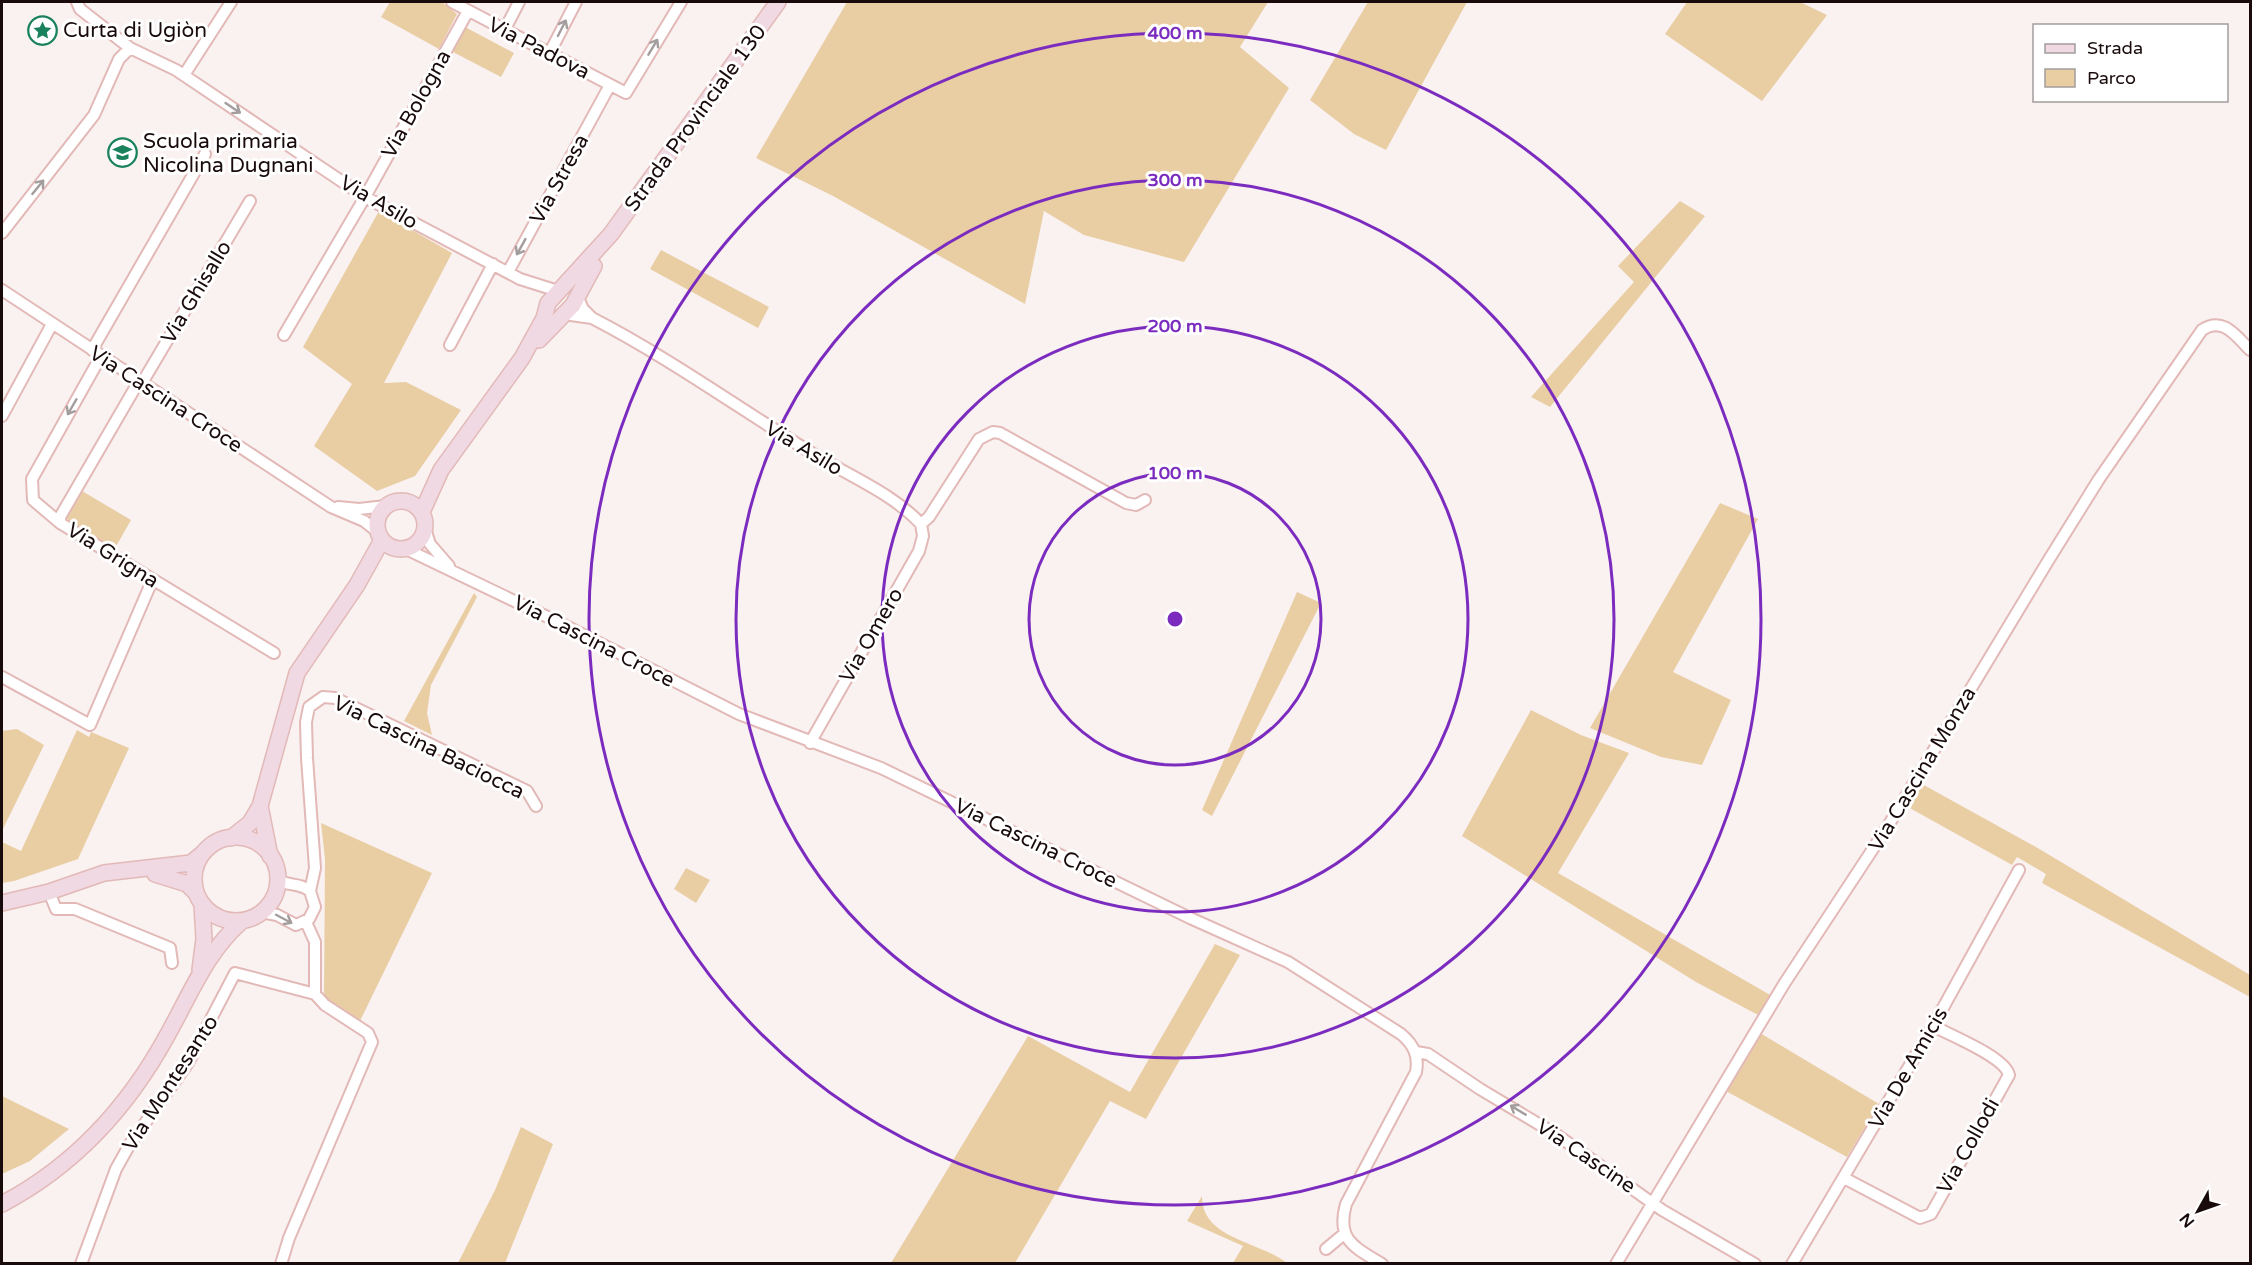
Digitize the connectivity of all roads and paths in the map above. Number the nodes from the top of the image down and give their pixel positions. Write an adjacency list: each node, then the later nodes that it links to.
1 (77, 2): 10 (street, Via Asilo)
2 (231, 2): 12 (street)
3 (452, 2): 8 (street, Via Padova)
4 (519, 2): 9 (street)
5 (576, 2): 11 (street, one-way to 5)
6 (681, 2): 13 (street, Via Padova, one-way to 6)
7 (778, 2): 18 (street, Strada Provinciale 130)
8 (468, 11): 9 (street, Via Padova); 15 (street, Via Bologna)
9 (504, 31): 11 (street, Via Padova)
10 (130, 48): 12 (street, Via Asilo); 17 (street, one-way to 10)
11 (549, 54): 13 (street, Via Padova)
12 (184, 75): 15 (street, Via Asilo, one-way to 15)
13 (610, 86): 20 (street, Via Stresa, one-way to 20)
14 (205, 154): 32 (street)
15 (365, 197): 19 (street, Via Asilo); 29 (street, Via Bologna)
16 (250, 201): 34 (street, Via Ghisallo)
17 (2, 233)
18 (611, 234): 23 (street, Strada Provinciale 130); 24 (street, Strada Provinciale 130)
19 (493, 264): 20 (street, Via Asilo); 30 (street)
20 (508, 272): 21 (street, Via Asilo)
21 (520, 279): 23 (street, Via Asilo); 25 (street, Via Asilo)
22 (2, 290): 28 (street, Via Cascina Croce)
23 (558, 291): 25 (street, Strada Provinciale 130)
24 (577, 296): 26 (street, Strada Provinciale 130); 27 (street, Via Asilo)
25 (546, 309): 33 (street, Strada Provinciale 130)
26 (564, 314): 27 (street, Via Asilo); 33 (street, Strada Provinciale 130)
27 (592, 318): 43 (street, Via Asilo)
28 (52, 324): 32 (street, Via Cascina Croce); 35 (street)
29 (284, 335)
30 (450, 345)
31 (2250, 350): 74 (street, Via Cascina Monza)
32 (97, 353): 34 (street, Via Cascina Croce); 42 (street, one-way to 42)
33 (522, 358): 36 (street, Strada Provinciale 130)
34 (141, 382): 40 (street, Via Cascina Croce); 42 (street, Via Grigna)
35 (2, 416)
36 (441, 470): 38 (street, Strada Provinciale 130); 41 (street, Strada Provinciale 130)
37 (1145, 500): 43 (street)
38 (407, 501): 39 (street, Strada Provinciale 130); 41 (street)
39 (386, 506): 40 (street); 45 (street)
40 (331, 507): 45 (street, Via Cascina Croce)
41 (422, 512): 44 (street)
42 (60, 523): 48 (street, Via Grigna)
43 (921, 524): 52 (street, Via Omero)
44 (425, 529): 46 (street); 47 (street, Via Cascina Croce)
45 (380, 536): 46 (street); 49 (street)
46 (402, 549): 47 (street, Via Cascina Croce); 49 (street)
47 (458, 574): 52 (street, Via Cascina Croce)
48 (152, 581): 50 (street, Via Grigna); 51 (street)
49 (357, 585): 53 (street)
50 (274, 653)
51 (2, 677)
52 (810, 743): 72 (street, Via Cascina Croce)
53 (260, 806): 55 (street); 57 (street)
54 (536, 806): 61 (street, Via Cascina Baciocca)
55 (231, 838): 56 (street); 57 (street)
56 (202, 854): 58 (street); 63 (street)
57 (270, 856): 60 (street)
58 (128, 870): 62 (street); 63 (street)
59 (2019, 870): 71 (street, Via De Amicis)
60 (278, 880): 61 (street); 65 (street)
61 (306, 888): 67 (street)
62 (49, 892): 64 (street); 68 (street)
63 (199, 899): 66 (street); 69 (street)
64 (2, 903)
65 (261, 912): 66 (street); 67 (street, one-way to 67)
66 (242, 921): 69 (street)
67 (306, 922): 70 (street)
68 (172, 963)
69 (200, 972): 75 (street)
70 (315, 994): 79 (street, Via Montesanto); 80 (street, Via Montesanto)
71 (1934, 1026): 73 (street, Via De Amicis); 73 (street, Via Collodi)
72 (1416, 1052): 74 (street, Via Cascine, one-way to 72); 76 (street)
73 (1844, 1178): 83 (street, Via De Amicis)
74 (1653, 1202): 81 (street, Via Cascina Monza); 82 (street, Via Cascine)
75 (2, 1204)
76 (1344, 1234): 77 (street); 78 (street)
77 (1326, 1249)
78 (1376, 1262)
79 (81, 1263)
80 (281, 1263)
81 (1616, 1263)
82 (1755, 1263)
83 (1792, 1263)

